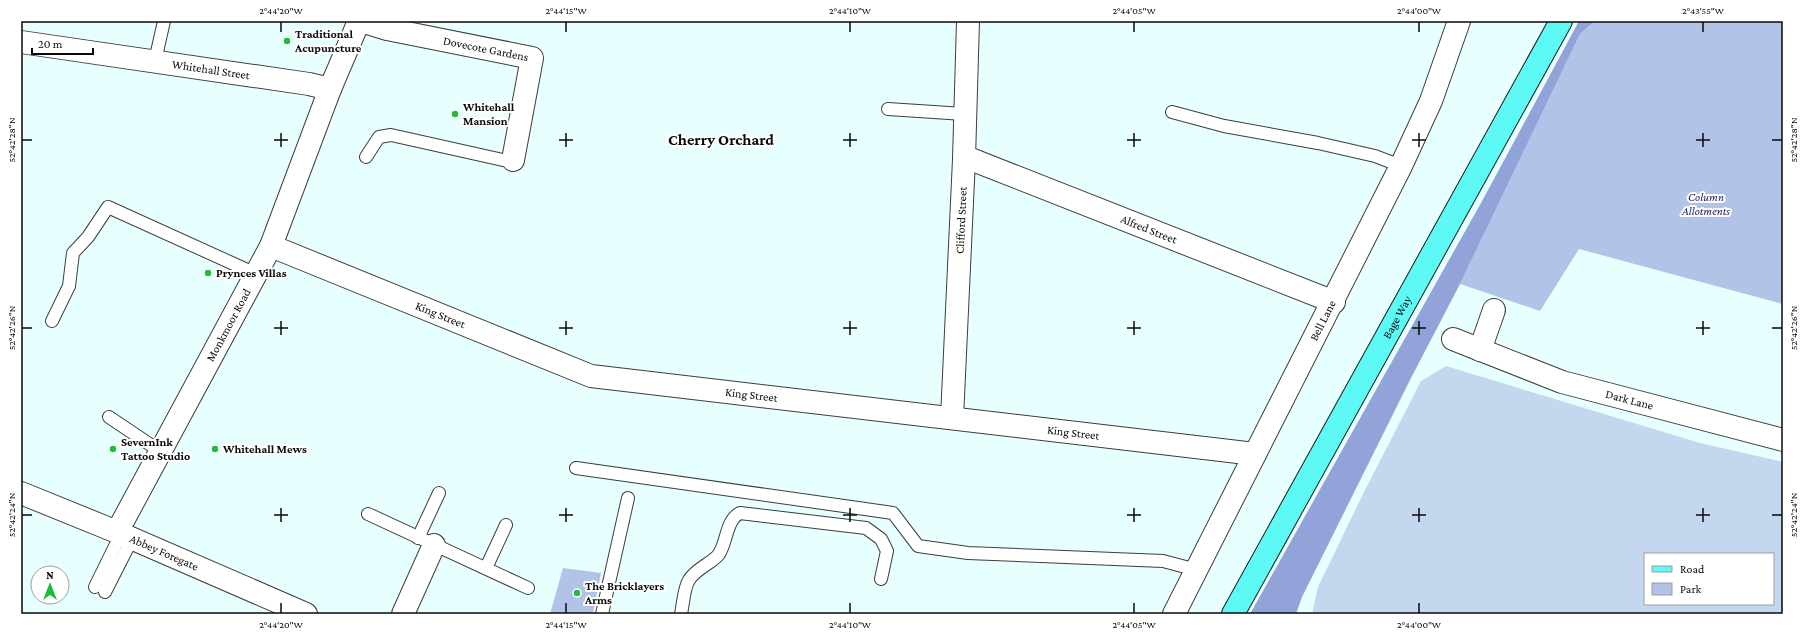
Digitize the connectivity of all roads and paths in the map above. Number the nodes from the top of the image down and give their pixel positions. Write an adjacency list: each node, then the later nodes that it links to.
1 (164, 21): 7 (lane)
2 (360, 21): 8 (street, Monkmoor Road); 14 (street, Dovecote Gardens)
3 (968, 21): 11 (street, Clifford Street)
4 (1459, 21): 15 (street, Bell Lane)
5 (1561, 21): 46 (main road, Bage Way)
6 (21, 42): 7 (street, Whitehall Street)
7 (155, 61): 8 (street, Whitehall Street)
8 (330, 89): 16 (street, Monkmoor Road)
9 (888, 109): 11 (lane)
10 (1172, 112): 15 (lane)
11 (964, 114): 13 (street, Clifford Street)
12 (366, 157): 14 (lane)
13 (964, 158): 18 (street, Alfred Street); 24 (street, Clifford Street)
14 (513, 160)
15 (1401, 166): 18 (street, Bell Lane)
16 (271, 246): 17 (street, Monkmoor Road); 24 (street, King Street)
17 (256, 274): 20 (lane); 26 (street, Monkmoor Road)
18 (1334, 302): 27 (street, Bell Lane)
19 (1494, 310): 22 (street)
20 (52, 321)
21 (1453, 339): 22 (street, Dark Lane)
22 (1480, 350): 25 (street, Dark Lane)
23 (109, 417): 26 (lane)
24 (952, 418): 27 (street, King Street)
25 (1783, 440)
26 (161, 452): 34 (street, Monkmoor Road)
27 (1255, 454): 37 (street, Bell Lane)
28 (576, 468): 37 (lane)
29 (21, 493): 34 (street, Abbey Foregate)
30 (439, 493): 35 (lane)
31 (628, 498): 43 (lane)
32 (368, 514): 35 (lane)
33 (506, 525): 36 (lane)
34 (123, 535): 40 (lane); 41 (street, Abbey Foregate)
35 (426, 541): 36 (lane); 42 (street)
36 (486, 568): 39 (lane)
37 (1197, 570): 45 (street, Bell Lane)
38 (881, 579): 44 (lane)
39 (528, 588)
40 (100, 590)
41 (306, 614)
42 (403, 614)
43 (602, 614)
44 (681, 614)
45 (1174, 614)
46 (1233, 614)

